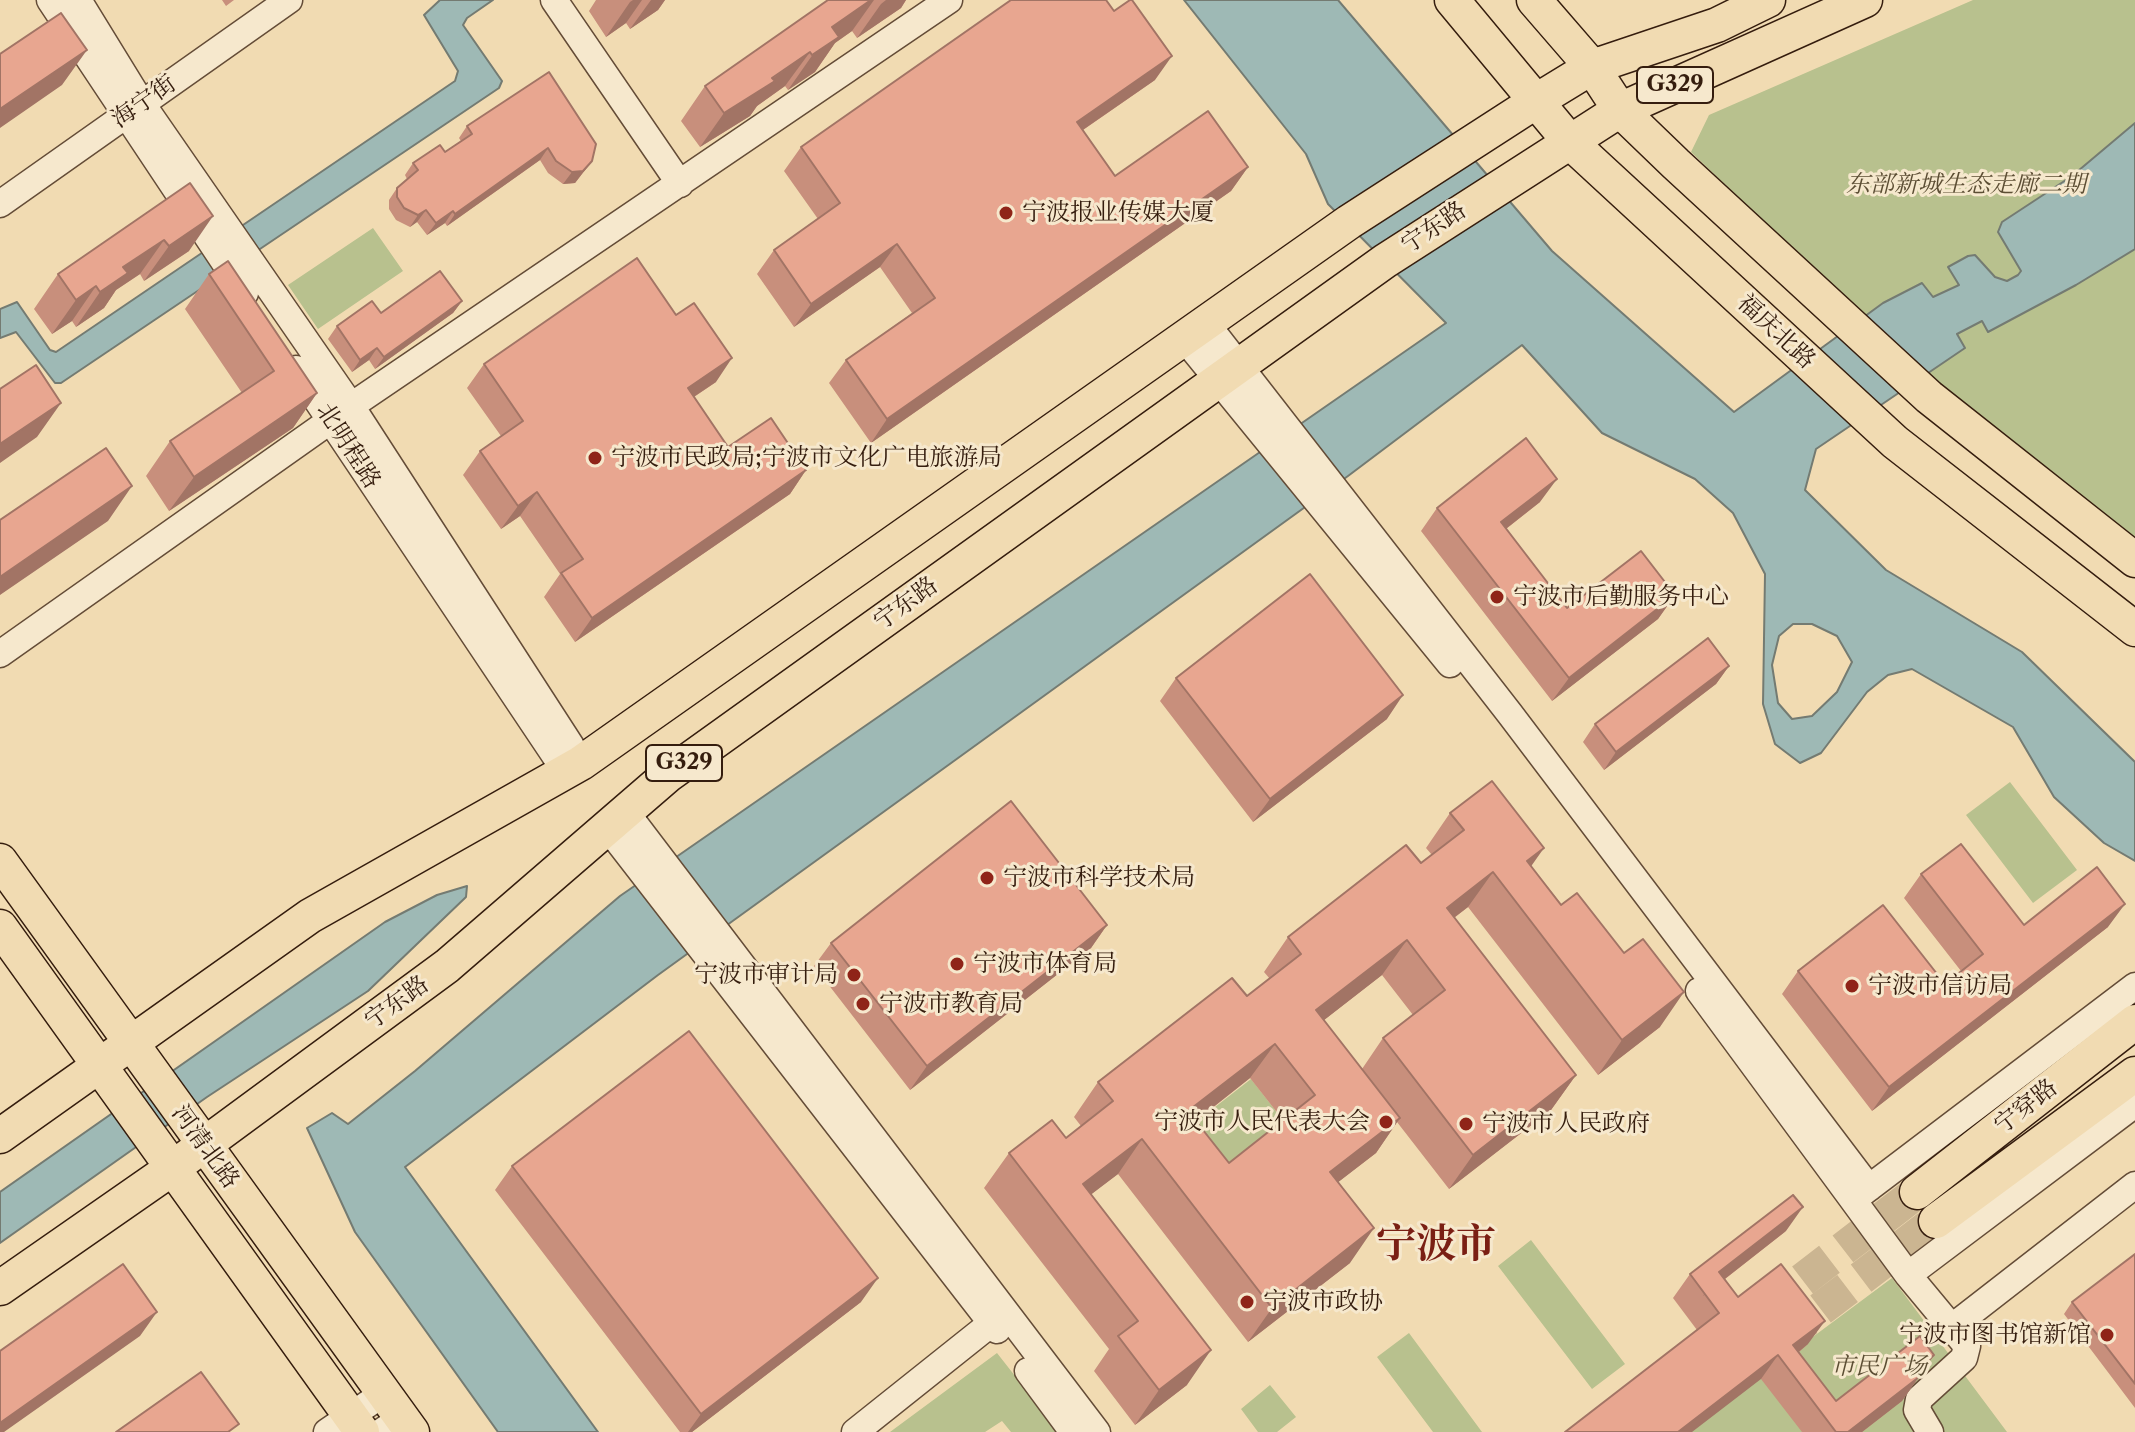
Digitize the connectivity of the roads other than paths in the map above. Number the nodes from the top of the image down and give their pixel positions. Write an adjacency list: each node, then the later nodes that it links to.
1 (50, 0): 12 (street, 北明程路)
2 (78, 0): 12 (street, 北明程路)
3 (289, 0): 12 (street, 海宁街)
4 (554, 0): 15 (street)
5 (949, 0): 15 (street)
6 (1452, 0): 11 (main road, 福庆北路)
7 (1534, 0): 10 (main road)
8 (1768, 0): 10 (main road, 宁东路 / G329)
9 (1865, 0): 13 (main road, 宁东路 / G329)
10 (1592, 67): 11 (main road, 宁东路 / G329); 13 (main road)
11 (1538, 100): 14 (main road, 福庆北路); 17 (main road, 宁东路 / G329)
12 (133, 110): 16 (street, 海宁街); 19 (street, 北明程路)
13 (1620, 110): 14 (main road, 宁东路 / G329); 20 (main road)
14 (1570, 142): 18 (main road, 宁东路 / G329); 21 (main road, 福庆北路)
15 (680, 184): 19 (street)
16 (0, 204)
17 (1194, 330): 18 (street); 23 (main road, 宁东路 / G329)
18 (1228, 373): 24 (main road, 宁东路 / G329); 38 (street)
19 (342, 414): 22 (street); 23 (street, 北明程路)
20 (2135, 560)
21 (2135, 629)
22 (0, 654)
23 (574, 767): 29 (main road, 宁东路 / G329)
24 (616, 819): 34 (main road, 宁东路 / G329); 42 (street)
25 (0, 861): 29 (main road, 河清北路)
26 (0, 927): 30 (main road, 河清北路)
27 (2135, 986): 38 (street)
28 (2135, 1022): 37 (main road, 宁穿路)
29 (131, 1044): 30 (main road, 宁东路 / G329); 34 (main road, 河清北路)
30 (100, 1066): 33 (main road, 宁东路 / G329); 35 (main road, 河清北路)
31 (2135, 1074): 39 (main road, 宁穿路)
32 (2135, 1104): 40 (street)
33 (0, 1136)
34 (203, 1146): 35 (main road, 宁东路 / G329); 44 (main road, 河清北路)
35 (174, 1167): 41 (main road, 宁东路 / G329); 45 (main road, 河清北路)
36 (2135, 1185): 43 (street)
37 (1917, 1192)
38 (1861, 1194): 40 (street)
39 (1936, 1221)
40 (1908, 1275): 43 (street)
41 (0, 1288)
42 (1003, 1324): 46 (street); 47 (street); 48 (street); 49 (street)
43 (1951, 1328): 50 (street)
44 (395, 1419): 45 (street)
45 (347, 1427)
46 (855, 1432)
47 (878, 1432)
48 (1073, 1432)
49 (1097, 1432)
50 (1930, 1432)

